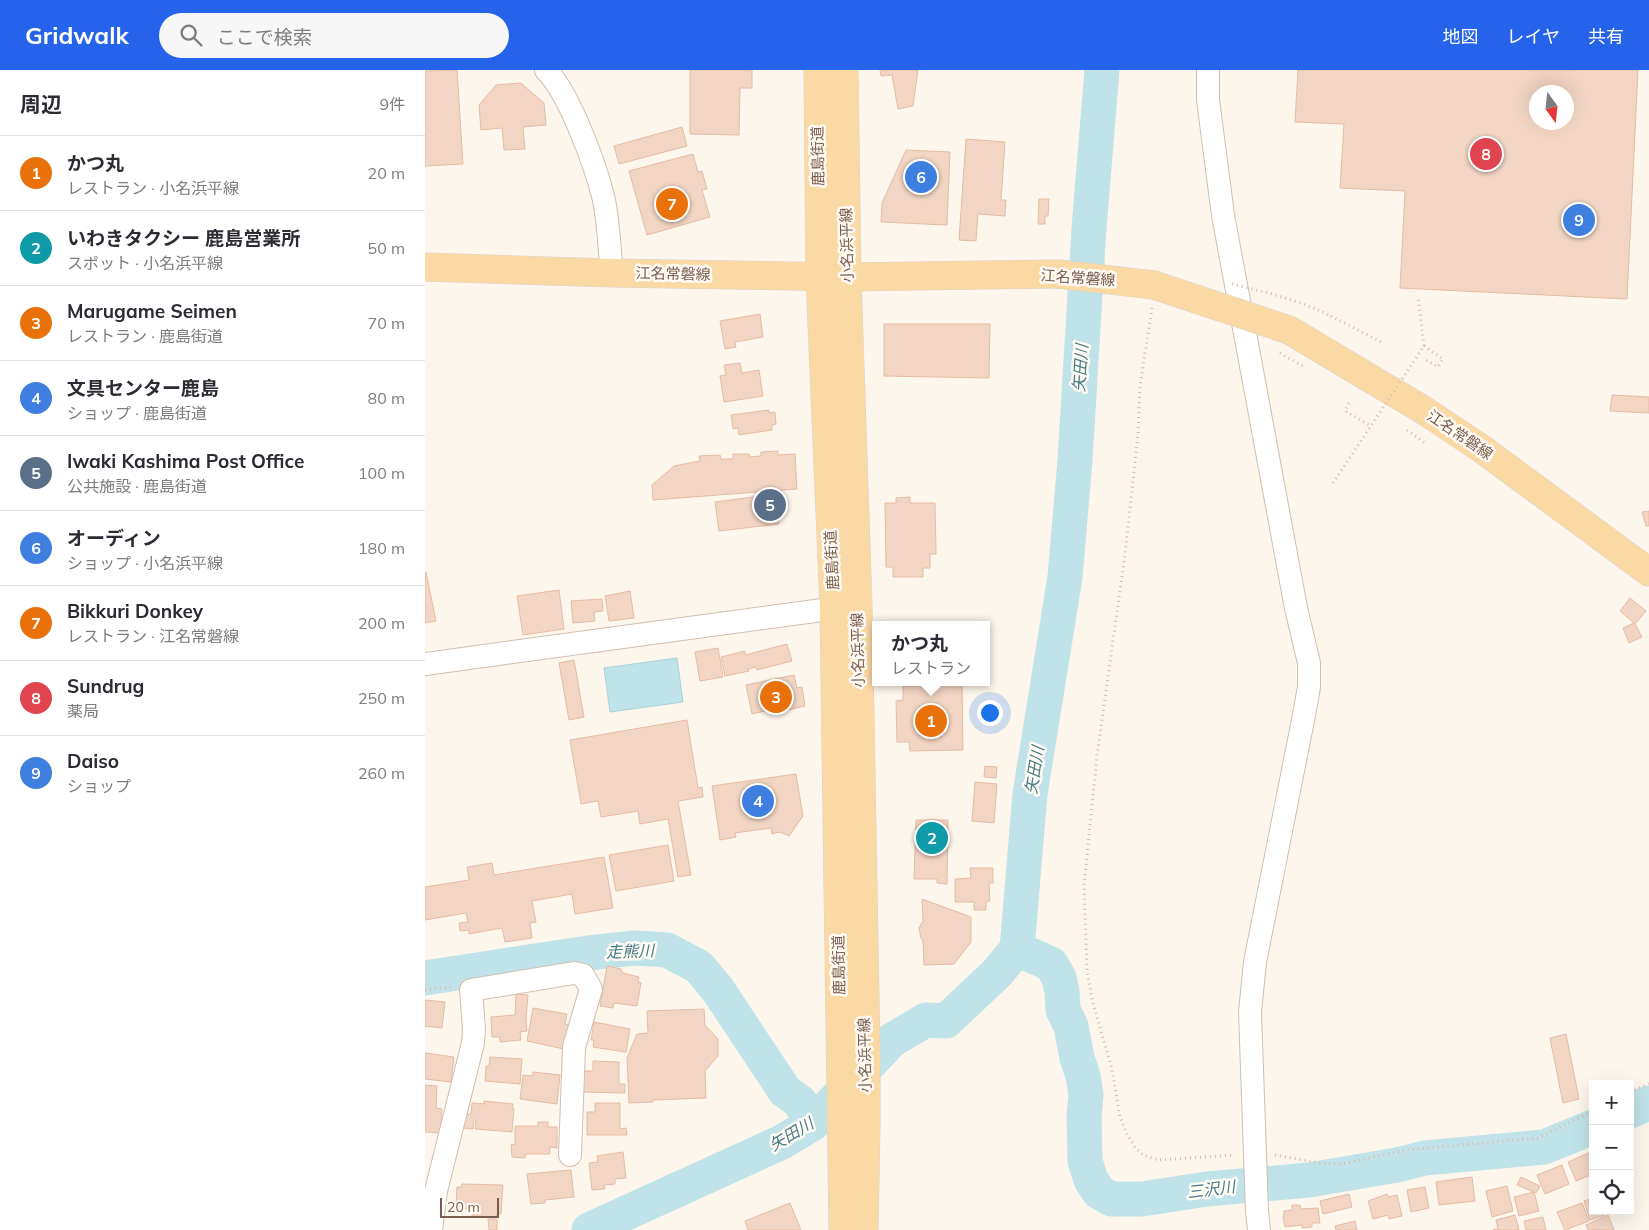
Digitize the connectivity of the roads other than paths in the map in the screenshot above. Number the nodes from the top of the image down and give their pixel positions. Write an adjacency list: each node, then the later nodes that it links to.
1 (817, 70): 7 (main road, 鹿島街道)
2 (844, 70): 8 (main road, 小名浜平線)
3 (1208, 70): 18 (street)
4 (550, 72): 6 (street)
5 (425, 267): 6 (main road, 江名常磐線)
6 (612, 273): 7 (main road, 江名常磐線)
7 (820, 276): 8 (main road, 江名常磐線); 10 (main road, 鹿島街道)
8 (847, 277): 9 (main road, 江名常磐線, bridge); 10 (main road, 小名浜平線)
9 (1649, 572)
10 (846, 607): 11 (street); 12 (main road, 鹿島街道)
11 (425, 664)
12 (853, 1052): 13 (main road, 小名浜平線)
13 (855, 1132): 16 (main road, 小名浜平線); 17 (main road, 小名浜平線)
14 (570, 1155): 15 (street)
15 (431, 1230)
16 (843, 1230)
17 (864, 1230)
18 (1259, 1230)

